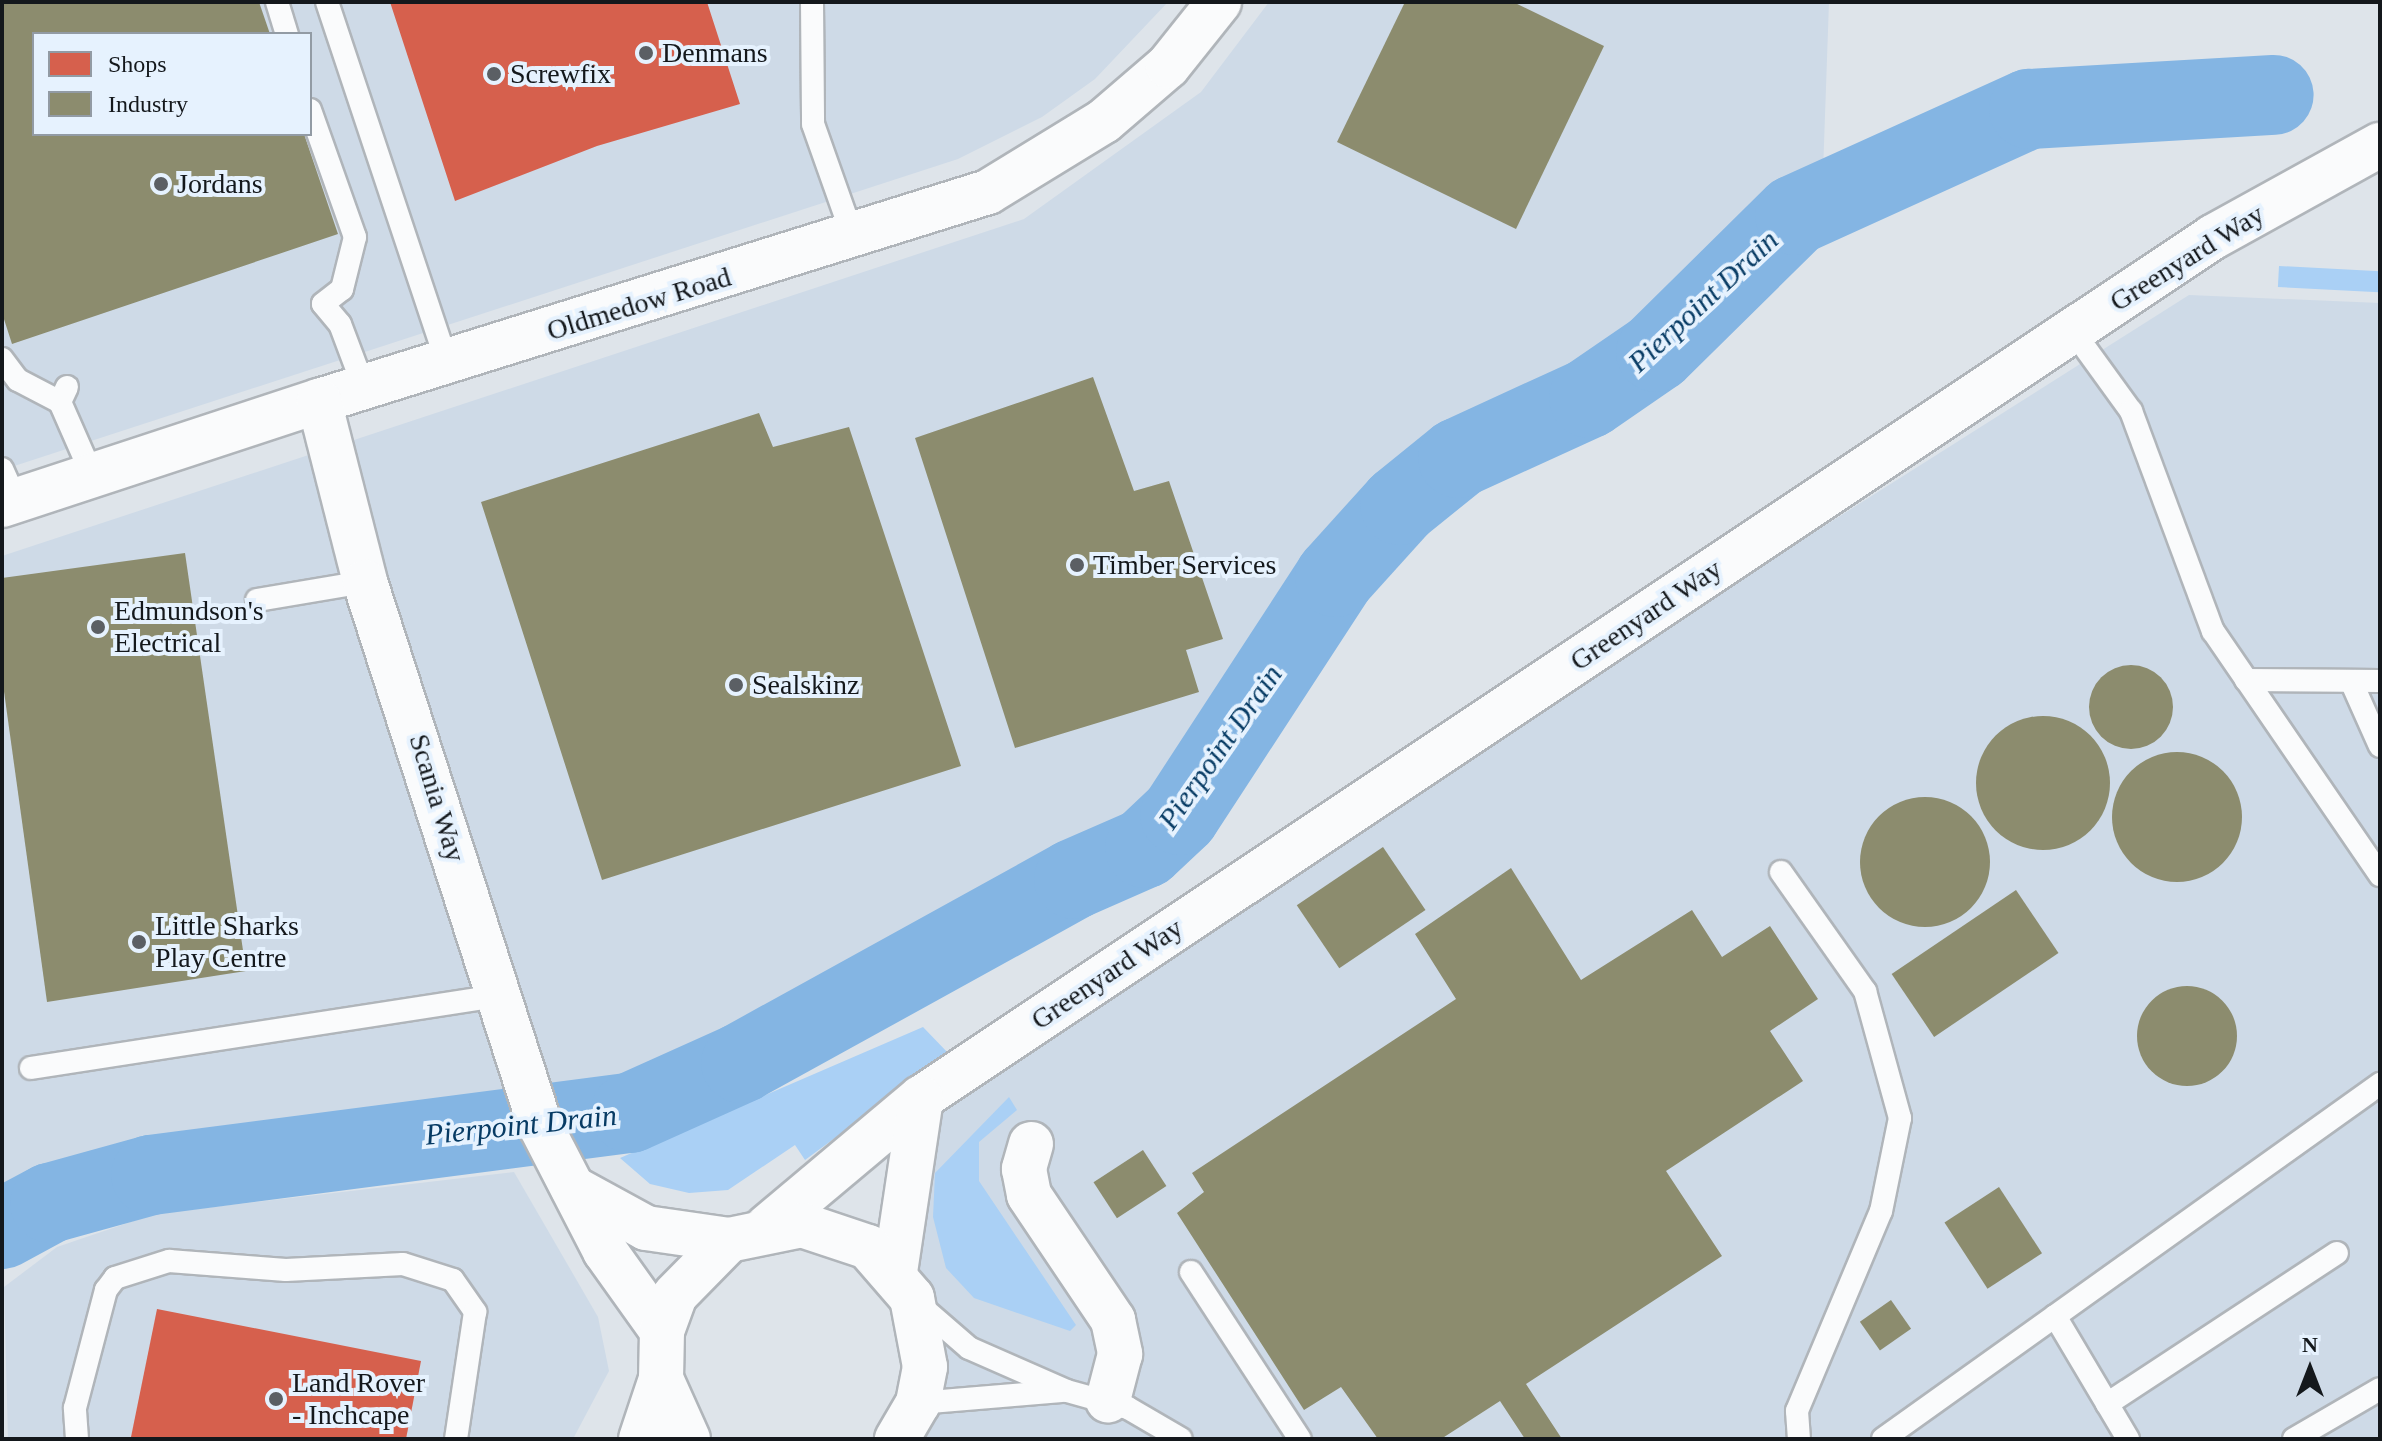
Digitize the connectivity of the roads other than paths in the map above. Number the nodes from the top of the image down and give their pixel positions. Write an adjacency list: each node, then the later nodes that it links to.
1 (277, 2): 5 (lane)
2 (327, 2): 11 (lane)
3 (812, 2): 8 (lane)
4 (1219, 2): 8 (street, Oldmedow Road)
5 (286, 32)
6 (312, 116): 12 (lane)
7 (2380, 145): 9 (street, Greenyard Way)
8 (853, 237): 11 (street, Oldmedow Road)
9 (2073, 331): 18 (lane); 27 (street, Greenyard Way)
10 (2, 359): 14 (lane)
11 (447, 362): 12 (street, Oldmedow Road)
12 (364, 388): 13 (street, Oldmedow Road)
13 (319, 401): 14 (street, Oldmedow Road); 16 (street, Scania Way)
14 (92, 475): 15 (street, Oldmedow Road)
15 (7, 491)
16 (365, 582): 17 (lane); 24 (street, Scania Way)
17 (257, 600)
18 (2246, 680): 19 (lane); 23 (lane)
19 (2351, 681): 20 (lane); 21 (lane)
20 (2380, 681)
21 (2380, 746)
22 (1781, 872): 47 (lane)
23 (2380, 875)
24 (496, 996): 25 (lane); 29 (street, Scania Way)
25 (31, 1068)
26 (2380, 1084): 34 (lane)
27 (921, 1098): 30 (street, Greenyard Way); 33 (street)
28 (1031, 1144): 38 (street)
29 (573, 1188): 30 (street); 35 (street, Scania Way)
30 (748, 1234): 33 (street); 35 (street)
31 (2337, 1253): 39 (lane)
32 (1191, 1272): 46 (lane)
33 (903, 1285): 38 (lane); 40 (street)
34 (2055, 1316): 39 (lane); 48 (lane)
35 (662, 1331): 36 (street)
36 (661, 1379): 43 (street); 44 (street)
37 (2380, 1389): 50 (lane)
38 (1087, 1395): 40 (lane); 45 (lane)
39 (2107, 1404): 49 (lane)
40 (905, 1429)
41 (77, 1439): 42 (lane)
42 (456, 1439)
43 (641, 1439)
44 (688, 1439)
45 (1181, 1439)
46 (1300, 1439)
47 (1799, 1439)
48 (1883, 1439)
49 (2128, 1439)
50 (2294, 1439)

